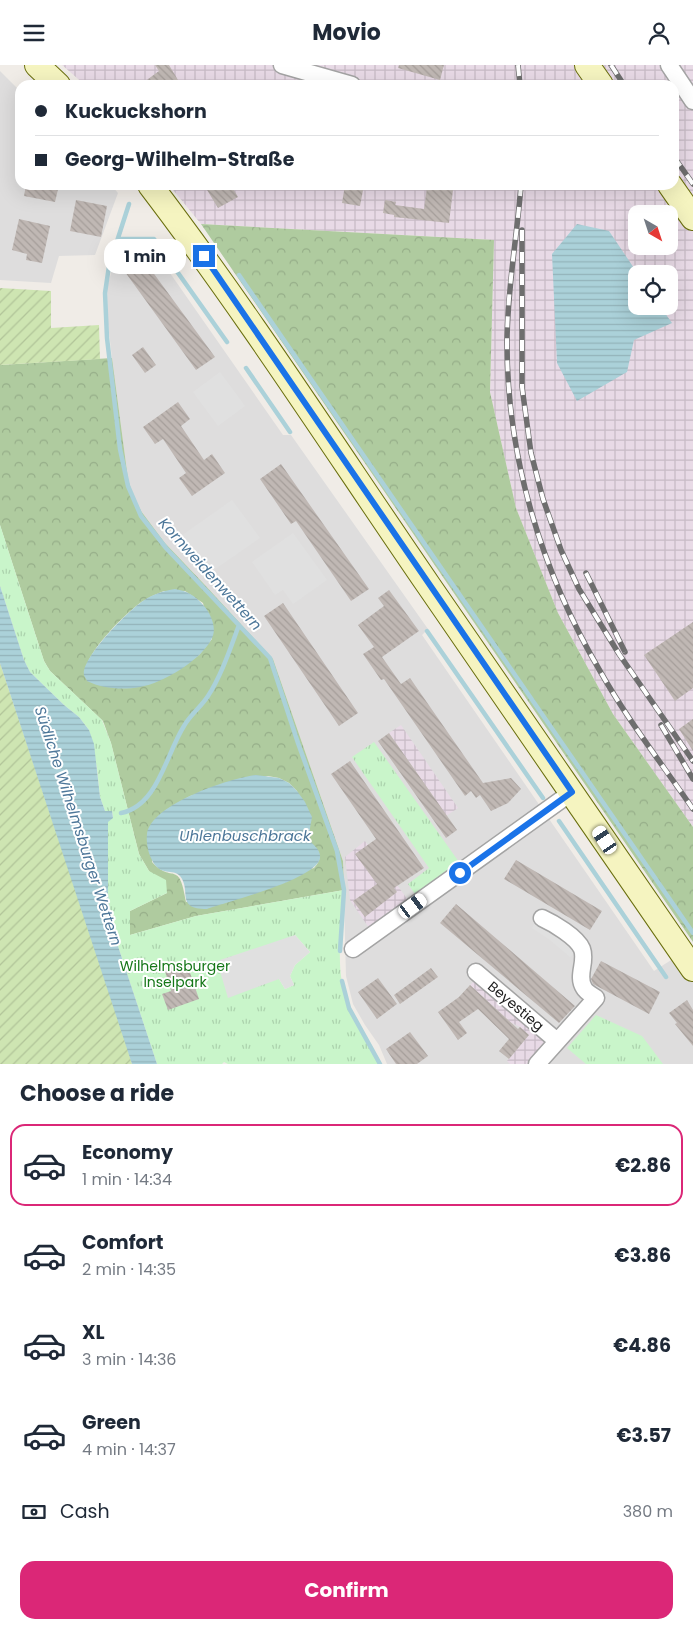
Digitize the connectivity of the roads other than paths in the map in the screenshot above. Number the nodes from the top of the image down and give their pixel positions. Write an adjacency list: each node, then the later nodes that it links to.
1 (37, 65): 5 (main road)
2 (282, 65): 6 (street)
3 (587, 65): 7 (main road)
4 (669, 65): 8 (street)
5 (53, 80)
6 (334, 80)
7 (598, 80)
8 (693, 101)
9 (154, 190): 12 (main road)
10 (673, 190): 11 (main road)
11 (693, 218)
12 (572, 792): 14 (street); 15 (main road)
13 (542, 918): 17 (street, Beyestieg)
14 (353, 949)
15 (693, 969)
16 (476, 972): 17 (street, Beyestieg)
17 (557, 1041): 18 (street, Beyestieg)
18 (537, 1064)

